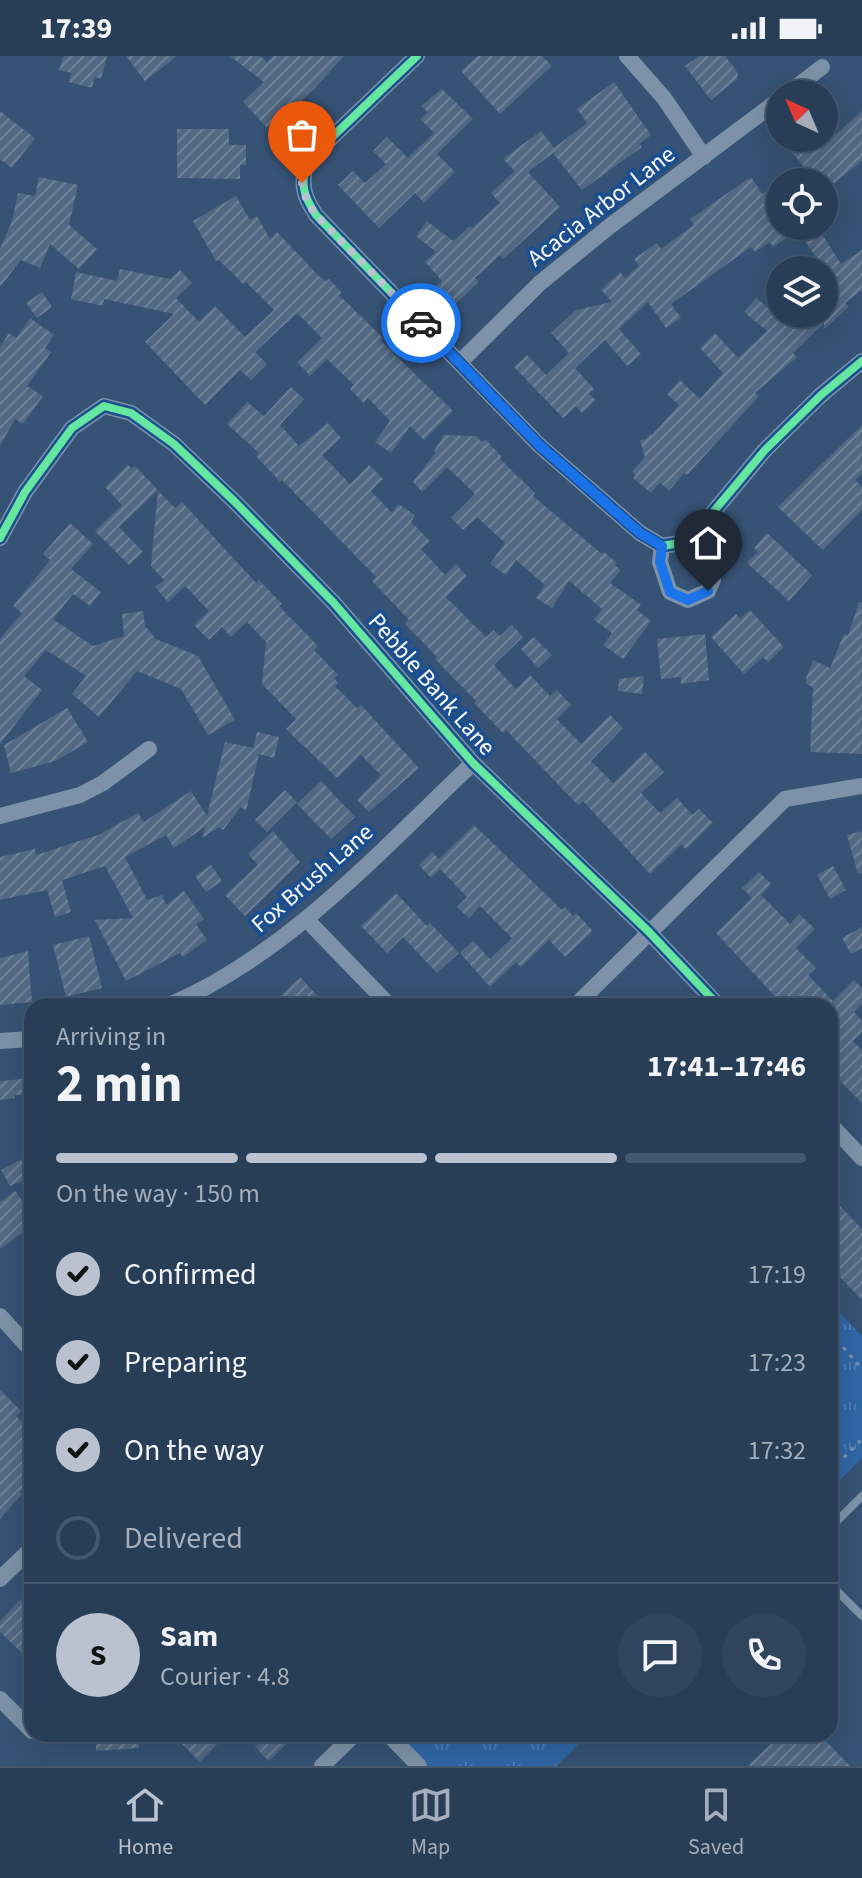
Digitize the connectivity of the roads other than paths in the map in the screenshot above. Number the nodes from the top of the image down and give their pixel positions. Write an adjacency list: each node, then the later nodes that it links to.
1 (417, 56): 8 (street)
2 (627, 56): 6 (street)
3 (822, 67): 4 (street)
4 (805, 80)
5 (766, 110): 6 (street, Acacia Arbor Lane)
6 (704, 157): 8 (street, Acacia Arbor Lane)
7 (862, 361): 10 (street)
8 (460, 362): 11 (street)
9 (0, 538): 13 (street, Pebble Bank Lane)
10 (687, 539): 11 (street); 11 (street)
11 (662, 546)
12 (149, 749): 15 (street)
13 (473, 763): 16 (street, Fox Brush Lane); 17 (street, Pebble Bank Lane)
14 (862, 786): 17 (street)
15 (0, 816)
16 (306, 919): 18 (street, Fox Brush Lane); 19 (street)
17 (649, 932): 20 (street); 21 (street, Pebble Bank Lane)
18 (183, 998)
19 (382, 998)
20 (583, 998)
21 (711, 998)
22 (24, 1040): 23 (street)
23 (0, 1041)
24 (838, 1132): 25 (street)
25 (862, 1158)
26 (0, 1316): 27 (street)
27 (24, 1342)
28 (862, 1496): 29 (lane)
29 (838, 1520)
30 (24, 1556): 31 (street)
31 (0, 1579)
32 (838, 1592): 33 (lane)
33 (862, 1616)
34 (0, 1699): 35 (street)
35 (24, 1723)
36 (347, 1742): 38 (street)
37 (396, 1742): 39 (street)
38 (322, 1766)
39 (419, 1766)

